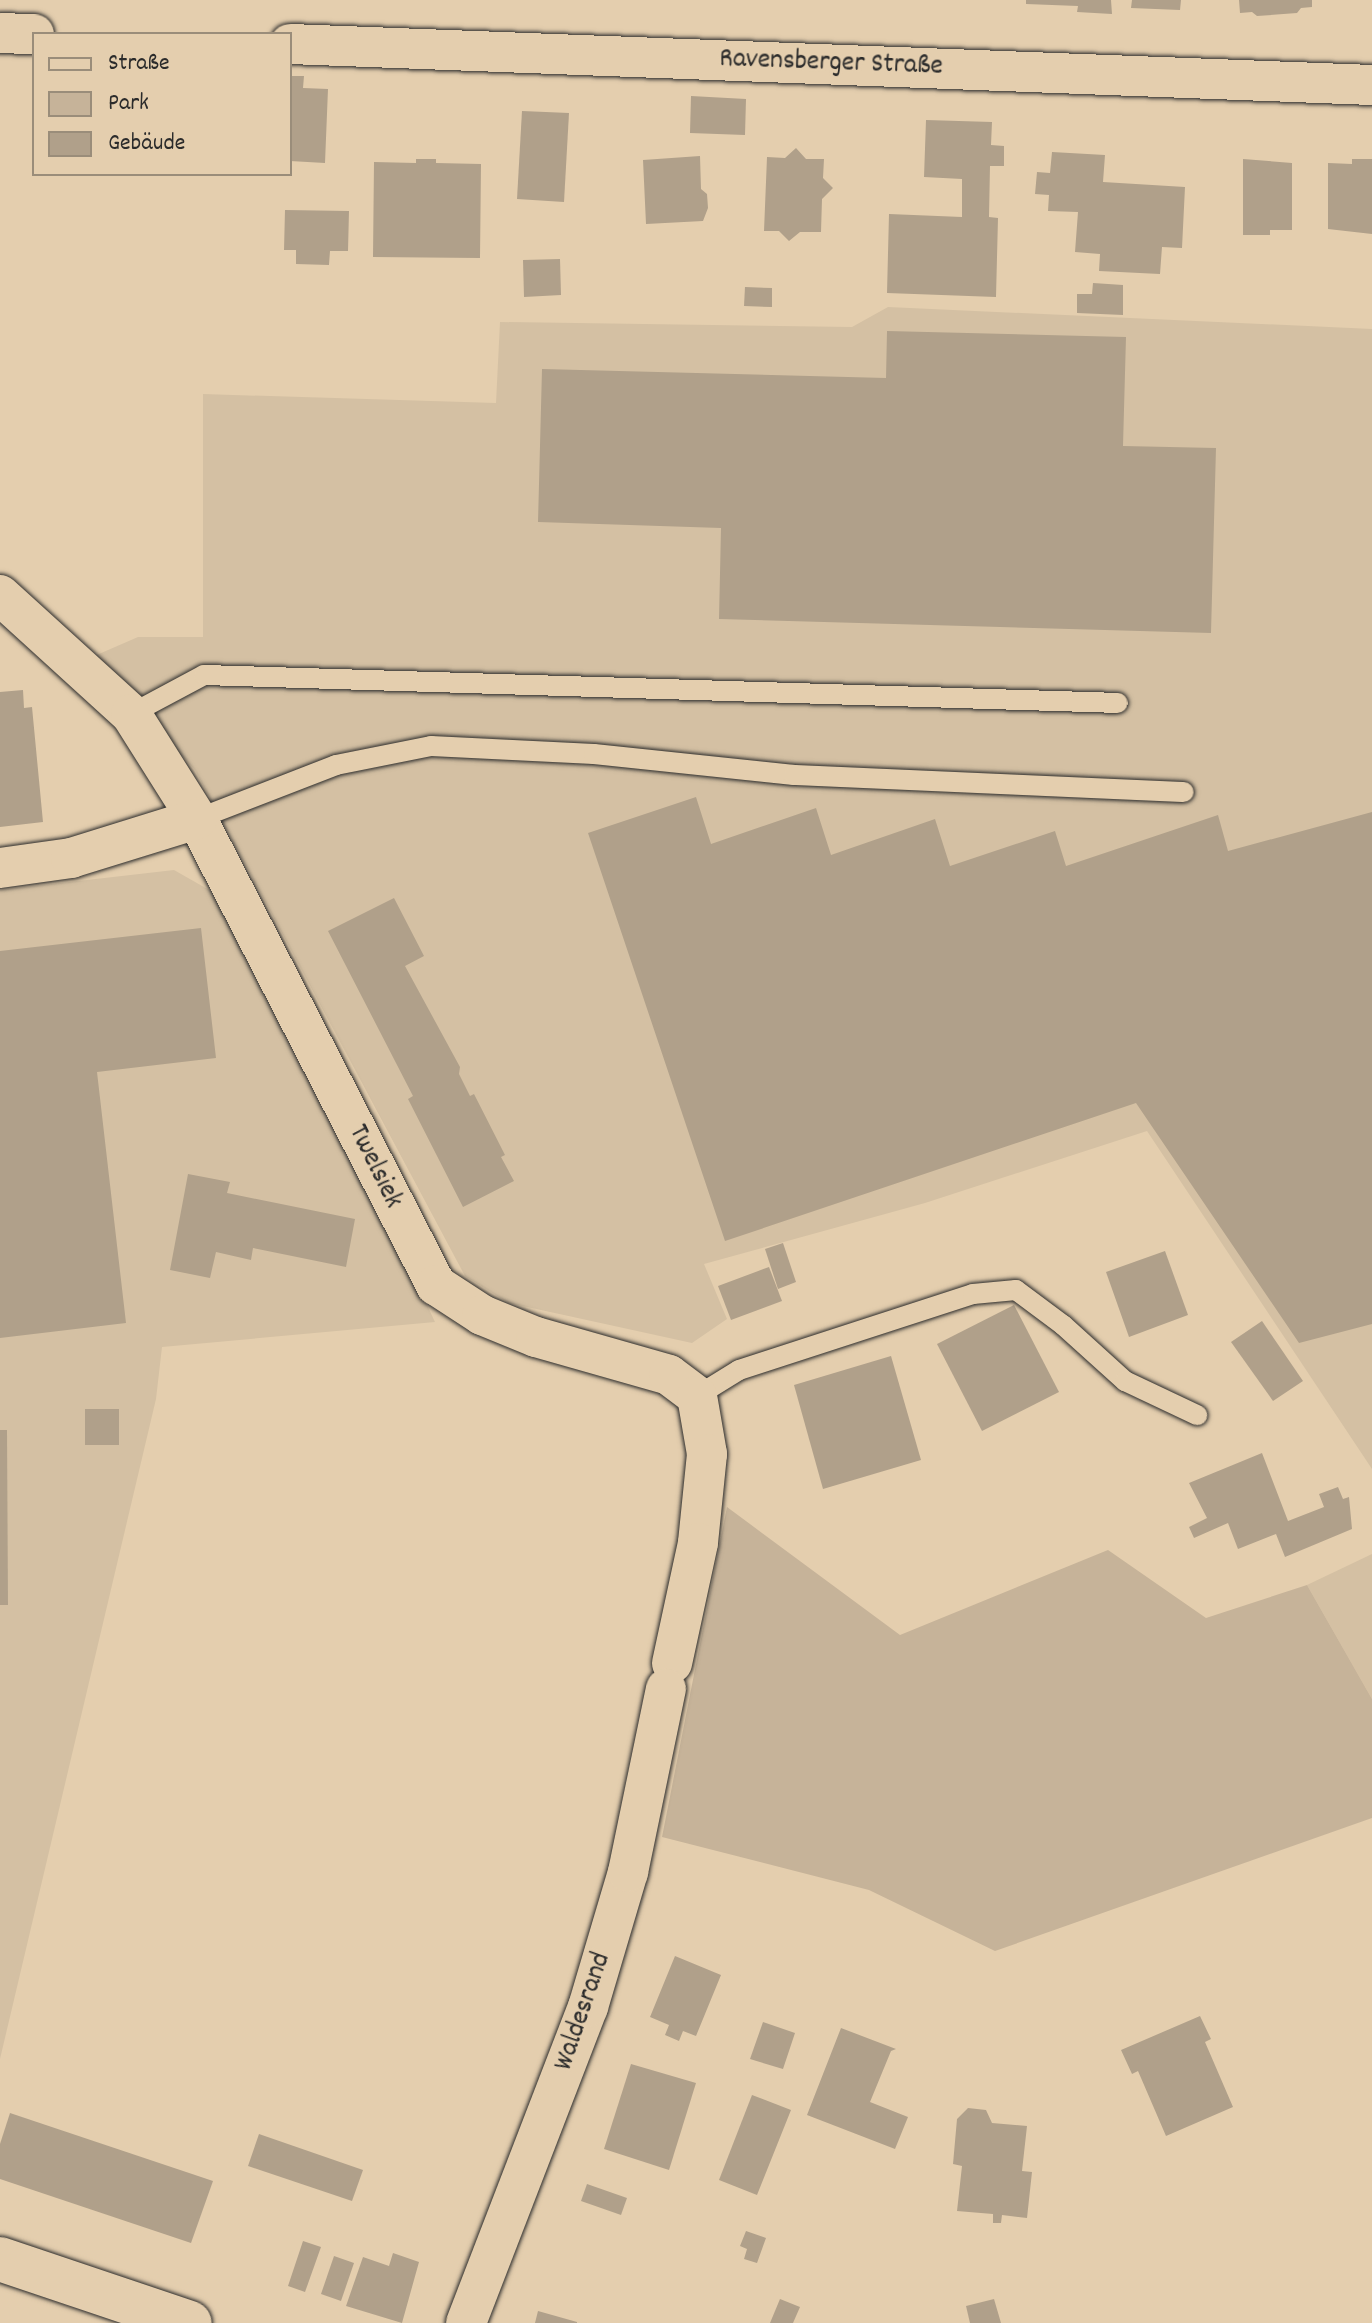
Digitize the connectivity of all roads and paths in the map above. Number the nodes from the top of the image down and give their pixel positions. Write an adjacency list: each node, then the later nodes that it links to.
1 (0, 33): 2 (street)
2 (32, 34)
3 (292, 44): 4 (street, Ravensberger Straße)
4 (1372, 85)
5 (0, 595): 7 (street, Twelsiek)
6 (1118, 703): 7 (lane)
7 (131, 714): 9 (street, Twelsiek)
8 (1184, 792): 9 (lane)
9 (197, 819): 10 (street); 11 (street, Twelsiek)
10 (0, 868)
11 (697, 1396): 12 (lane); 15 (street, Waldesrand)
12 (1197, 1415)
13 (0, 2259): 14 (street)
14 (190, 2323)
15 (466, 2323)

